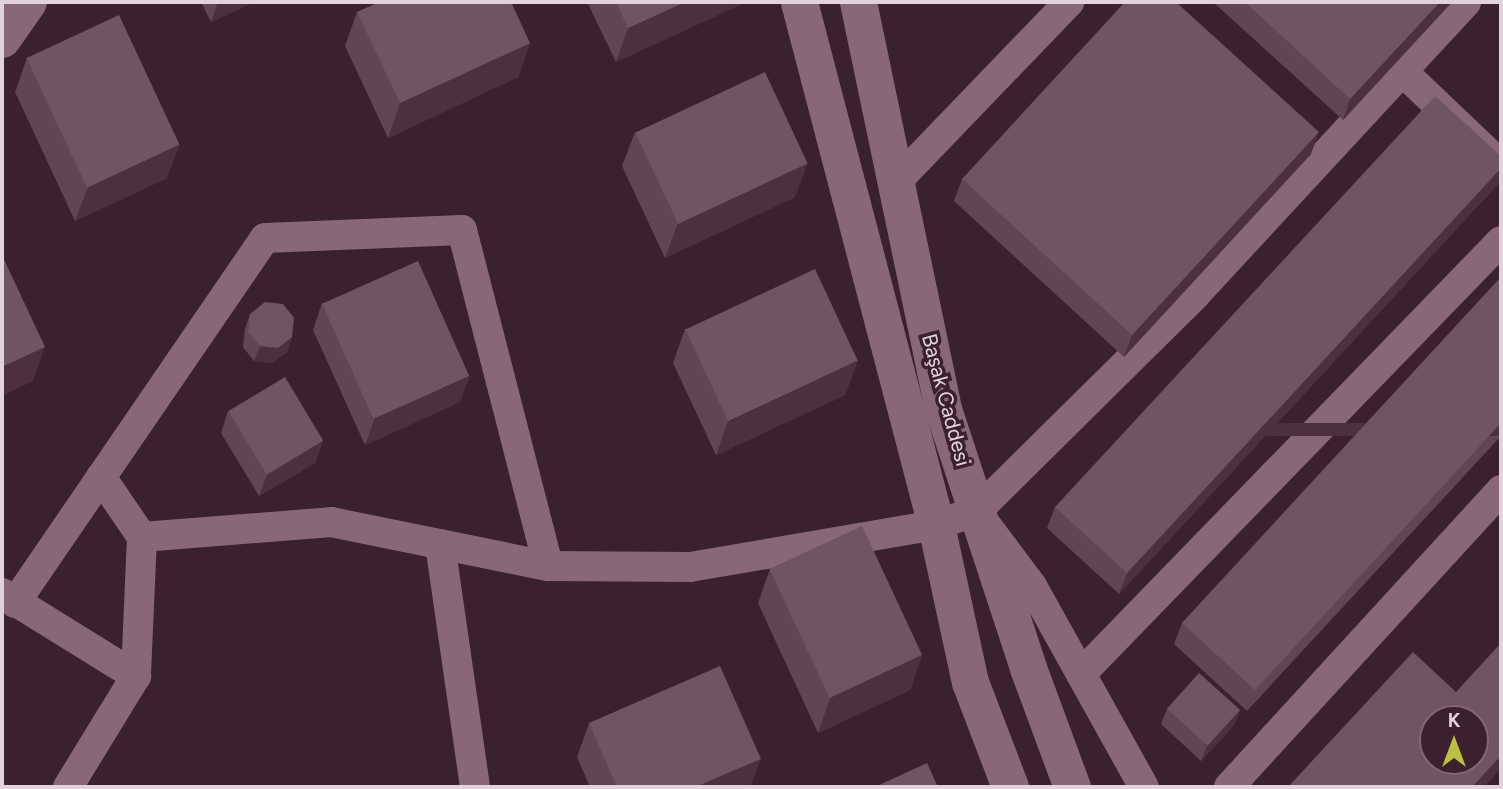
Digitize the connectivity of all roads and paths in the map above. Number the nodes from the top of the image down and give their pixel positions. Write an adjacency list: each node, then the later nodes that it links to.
1 (28, 2): 6 (main road)
2 (799, 2): 14 (street, Başak Caddesi)
3 (858, 2): 9 (street, Başak Caddesi)
4 (1069, 2): 9 (street)
5 (1466, 2): 7 (street)
6 (2, 39)
7 (1402, 71): 8 (street); 13 (street)
8 (1501, 165)
9 (896, 182): 13 (street, Başak Caddesi)
10 (1501, 241): 19 (street)
11 (101, 477): 15 (street); 17 (street); 18 (street)
12 (1501, 490): 26 (street)
13 (977, 511): 14 (street); 19 (street); 24 (street, Başak Caddesi)
14 (936, 525): 17 (street); 23 (street, Başak Caddesi)
15 (142, 537): 16 (street); 20 (street)
16 (440, 544): 17 (street); 22 (street)
17 (548, 566)
18 (8, 598): 20 (street)
19 (1081, 674): 25 (street)
20 (136, 676): 21 (street)
21 (78, 784)
22 (475, 787)
23 (1010, 787)
24 (1072, 787)
25 (1144, 787)
26 (1229, 787)

